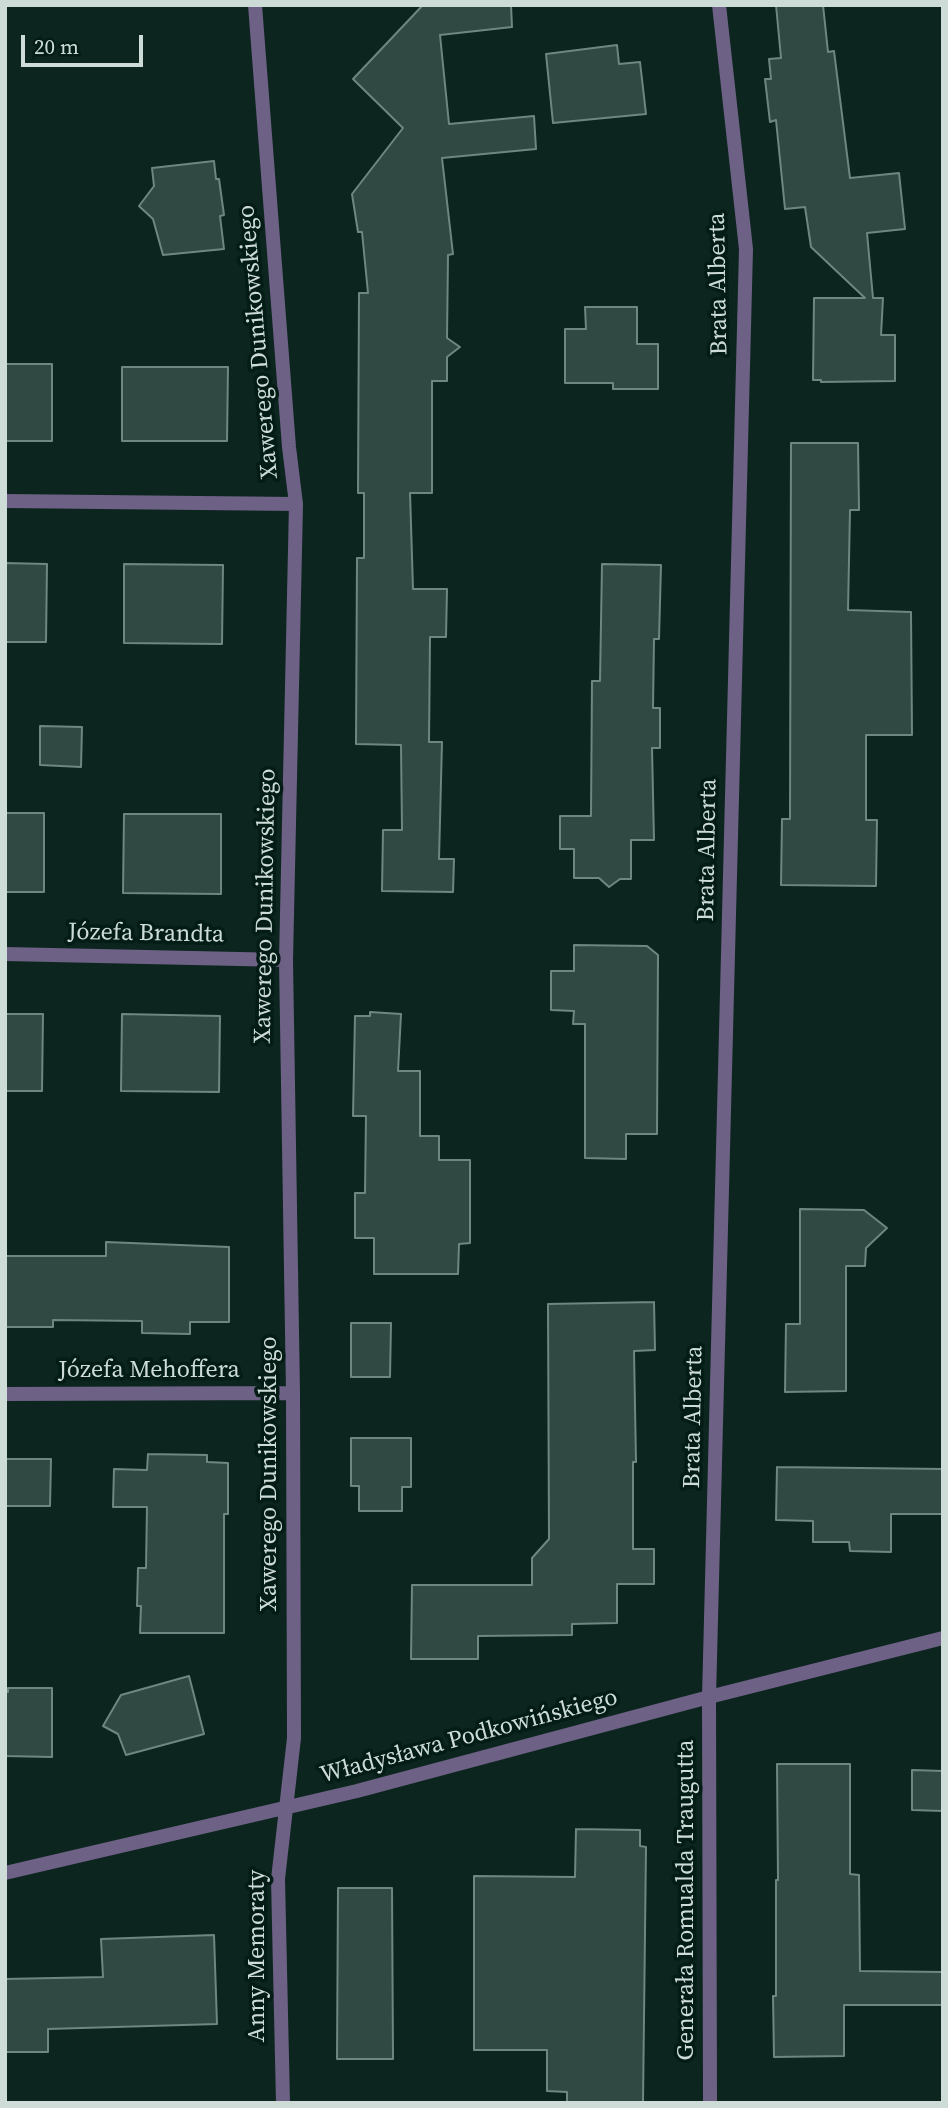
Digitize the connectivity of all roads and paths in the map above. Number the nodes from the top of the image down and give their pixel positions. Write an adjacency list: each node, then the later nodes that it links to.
1 (255, 5): 4 (street, Xawerego Dunikowskiego)
2 (719, 5): 10 (street, Brata Alberta)
3 (5, 501): 4 (street)
4 (296, 504): 6 (street, Xawerego Dunikowskiego)
5 (5, 954): 6 (street, Józefa Brandta)
6 (286, 960): 7 (street, Xawerego Dunikowskiego)
7 (293, 1393): 8 (street, Józefa Mehoffera); 11 (street, Xawerego Dunikowskiego)
8 (5, 1394)
9 (943, 1638): 10 (street, Władysława Podkowińskiego)
10 (709, 1697): 11 (street, Władysława Podkowińskiego); 14 (street, Generała Romualda Traugutta)
11 (286, 1809): 12 (street, Władysława Podkowińskiego); 13 (street, Anny Memoraty)
12 (5, 1873)
13 (283, 2103)
14 (710, 2103)

